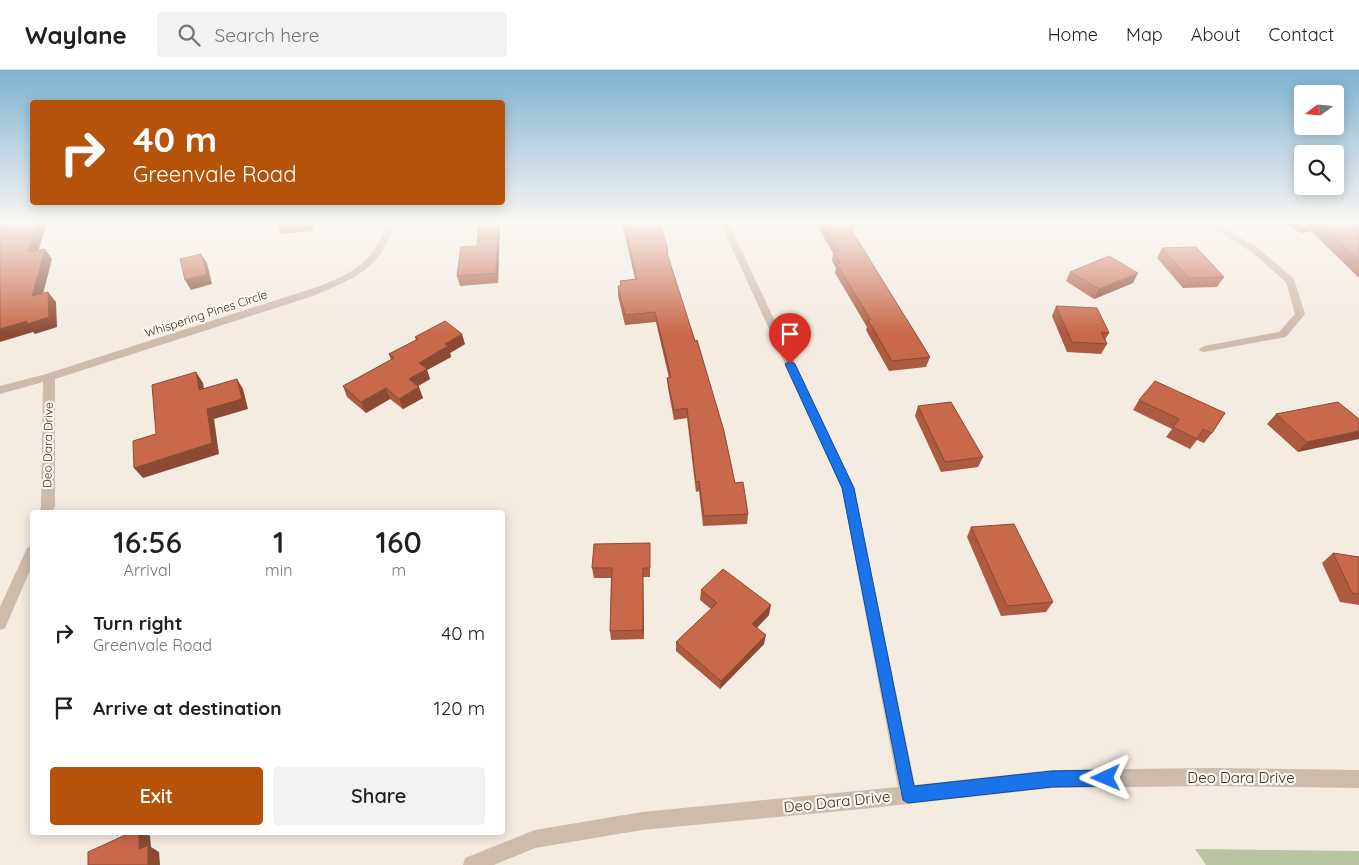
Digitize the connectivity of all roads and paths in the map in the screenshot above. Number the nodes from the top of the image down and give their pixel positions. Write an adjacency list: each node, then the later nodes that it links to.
1 (374, 259): 5 (street, Whispering Pines Circle)
2 (741, 259): 11 (street)
3 (1265, 259): 4 (street)
4 (1204, 349)
5 (49, 377): 6 (street, Whispering Pines Circle); 7 (street, Deo Dara Drive)
6 (0, 390)
7 (47, 510)
8 (30, 556): 9 (street)
9 (0, 623)
10 (1359, 779): 11 (street, Deo Dara Drive)
11 (908, 795): 12 (street, Deo Dara Drive)
12 (472, 865)

